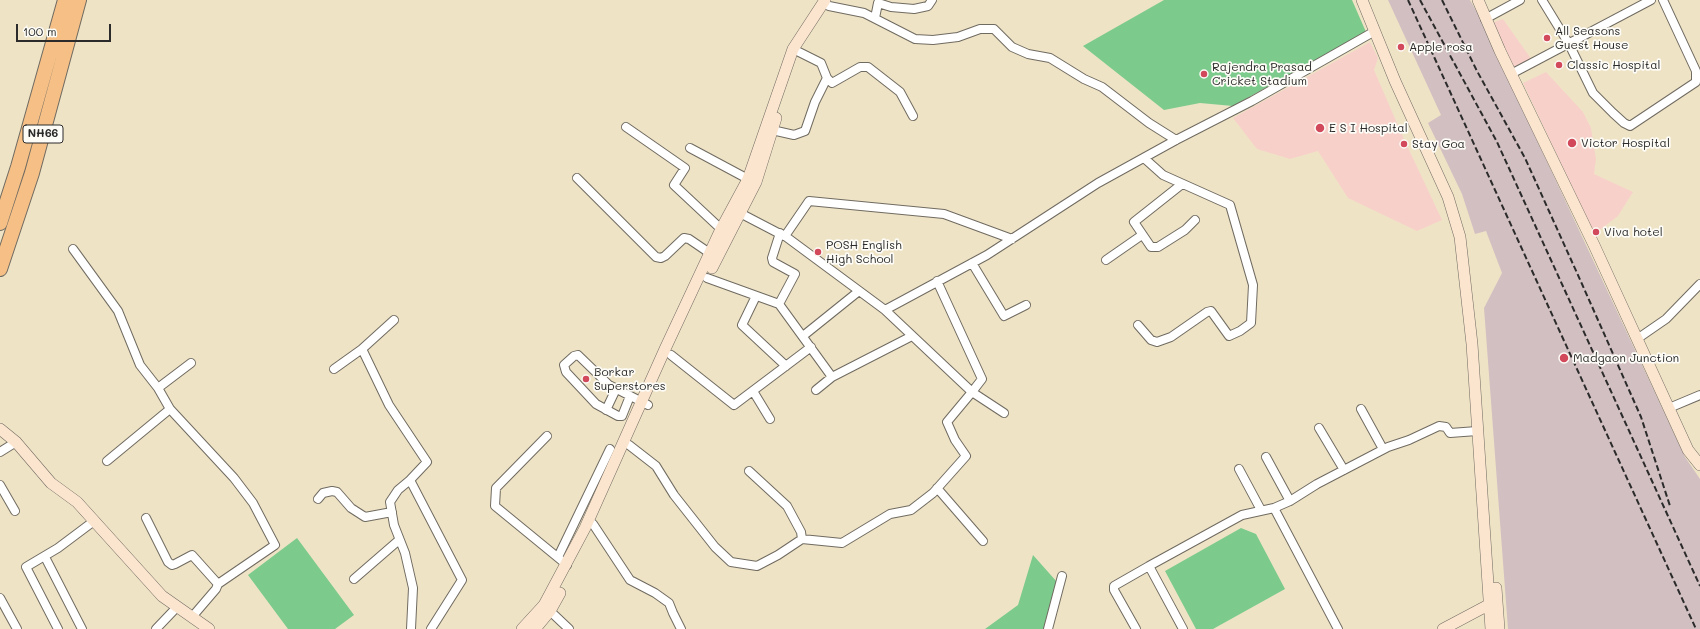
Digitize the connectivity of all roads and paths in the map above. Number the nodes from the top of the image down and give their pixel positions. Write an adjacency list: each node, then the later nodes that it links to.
1 (65, 0): 29 (highway, NH66)
2 (79, 0): 38 (highway, NH66)
3 (932, 0): 11 (street)
4 (1362, 0): 13 (main road)
5 (1478, 0): 12 (main road)
6 (1520, 0): 12 (street)
7 (1542, 0): 14 (street)
8 (1651, 0): 14 (street)
9 (1663, 0): 14 (street)
10 (829, 2): 11 (street); 15 (main road); 25 (main road)
11 (875, 18): 21 (street)
12 (1485, 19): 16 (main road)
13 (1375, 30): 21 (street); 77 (main road); 109 (main road)
14 (1569, 44): 16 (street)
15 (799, 52): 17 (street); 20 (main road)
16 (1511, 74): 51 (main road)
17 (827, 78): 18 (street); 20 (street)
18 (913, 116)
19 (626, 126): 30 (street)
20 (772, 130): 27 (main road)
21 (1176, 140): 23 (street)
22 (690, 148): 25 (street)
23 (1144, 158): 26 (street); 33 (street)
24 (577, 178): 35 (street)
25 (748, 179): 27 (main road)
26 (1182, 184): 32 (street); 48 (street)
27 (737, 211): 30 (main road); 31 (street); 39 (main road)
28 (1196, 220): 32 (street)
29 (0, 223)
30 (721, 229): 35 (main road)
31 (782, 234): 33 (street); 42 (street); 44 (street)
32 (1142, 235): 36 (street)
33 (1012, 239): 37 (street)
34 (73, 249): 59 (street)
35 (711, 254): 66 (main road)
36 (1106, 260)
37 (972, 263): 40 (street); 45 (street)
38 (0, 268)
39 (707, 278): 43 (street); 54 (main road)
40 (937, 281): 46 (street); 63 (street)
41 (1700, 284): 51 (street)
42 (859, 291): 46 (street); 49 (street)
43 (756, 296): 44 (street); 56 (street)
44 (779, 304): 49 (street)
45 (1026, 305)
46 (885, 310): 50 (street)
47 (394, 320): 53 (street)
48 (1138, 325)
49 (803, 336): 52 (street)
50 (912, 336): 58 (street); 63 (street)
51 (1637, 339): 68 (main road)
52 (811, 347): 56 (street); 58 (street)
53 (362, 349): 57 (street); 90 (street)
54 (670, 355): 62 (street); 66 (main road)
55 (191, 363): 59 (street)
56 (786, 366): 62 (street)
57 (334, 369)
58 (832, 377): 61 (street)
59 (158, 388): 67 (street)
60 (616, 389): 65 (street); 70 (street); 70 (street)
61 (816, 390)
62 (752, 391): 73 (street)
63 (972, 392): 71 (street); 92 (street)
64 (1700, 395): 68 (street)
65 (630, 396): 66 (street); 72 (street)
66 (645, 403): 74 (main road); 80 (main road)
67 (170, 408): 85 (street); 112 (street)
68 (1669, 408): 86 (main road)
69 (1361, 409): 82 (street)
70 (606, 410): 72 (street)
71 (1004, 413)
72 (620, 417): 74 (street)
73 (770, 419)
74 (632, 422): 101 (main road)
75 (1319, 428): 88 (street)
76 (0, 429): 79 (main road)
77 (1477, 431): 82 (street); 109 (main road)
78 (547, 436): 106 (street)
79 (16, 442): 83 (street); 100 (main road)
80 (629, 445): 101 (main road); 102 (street)
81 (610, 449): 106 (street)
82 (1384, 449): 88 (street)
83 (0, 452)
84 (1266, 457): 94 (street)
85 (107, 461)
86 (1700, 465)
87 (1239, 469): 96 (street)
88 (1344, 470): 94 (street)
89 (749, 471): 102 (street)
90 (410, 480): 98 (street); 124 (street)
91 (0, 485): 97 (street)
92 (937, 488): 102 (street); 104 (street)
93 (318, 499): 98 (street)
94 (1290, 501): 95 (street)
95 (1274, 508): 96 (street); 132 (street)
96 (1261, 510): 108 (street)
97 (15, 511)
98 (392, 512): 103 (street)
99 (146, 518): 112 (street)
100 (94, 521): 105 (street); 115 (main road)
101 (591, 522): 107 (main road); 116 (main road); 128 (street)
102 (802, 539)
103 (400, 540): 111 (street); 123 (street)
104 (983, 541)
105 (45, 557): 119 (street); 120 (street)
106 (558, 557): 107 (street)
107 (567, 565): 125 (main road)
108 (1149, 566): 130 (street); 131 (street)
109 (1491, 571): 114 (main road)
110 (1062, 576): 129 (street)
111 (354, 578)
112 (218, 584): 117 (street)
113 (0, 598): 118 (street)
114 (1493, 603): 133 (main road); 134 (main road); 135 (main road)
115 (177, 607): 117 (main road); 121 (street)
116 (550, 611): 126 (main road); 127 (street)
117 (192, 617): 122 (main road)
118 (17, 629)
119 (58, 629)
120 (82, 629)
121 (156, 629)
122 (209, 629)
123 (411, 629)
124 (431, 629)
125 (522, 629)
126 (535, 629)
127 (569, 629)
128 (681, 629)
129 (1048, 629)
130 (1136, 629)
131 (1183, 629)
132 (1338, 629)
133 (1443, 629)
134 (1491, 629)
135 (1499, 629)

